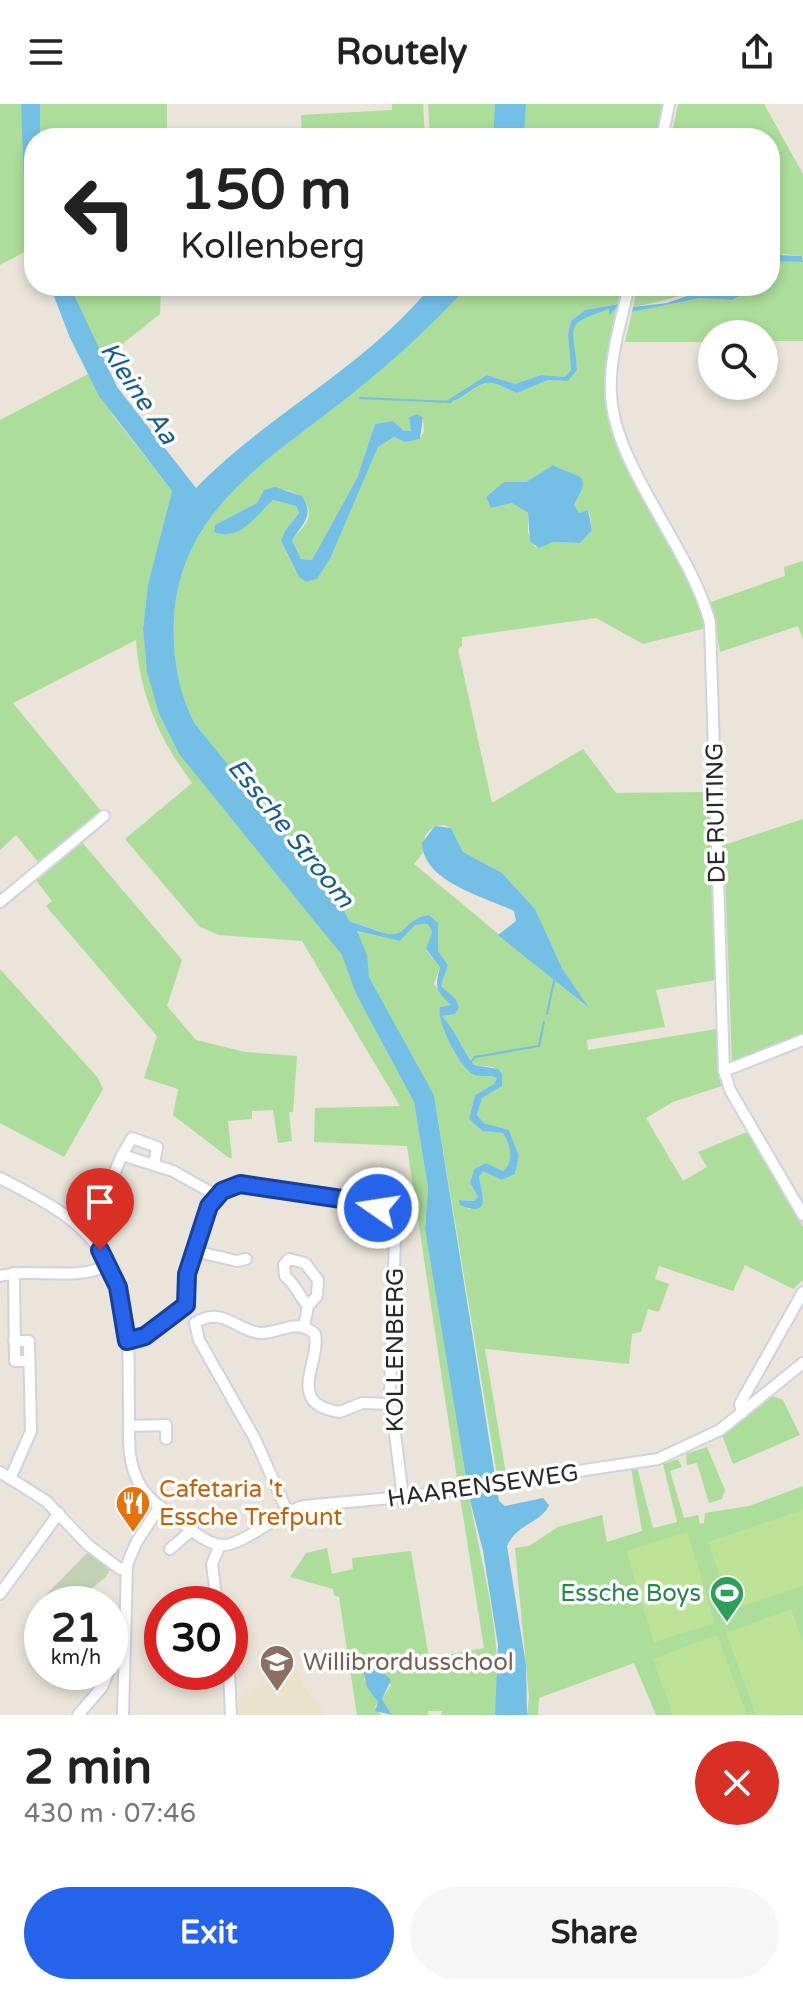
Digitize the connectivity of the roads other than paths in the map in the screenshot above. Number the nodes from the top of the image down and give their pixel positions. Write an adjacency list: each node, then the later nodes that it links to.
1 (669, 104): 2 (street)
2 (664, 128)
3 (627, 296): 7 (street, DE RUITING)
4 (104, 816): 5 (street)
5 (0, 902)
6 (803, 1040): 7 (street)
7 (724, 1071): 12 (street, DE RUITING)
8 (122, 1155): 9 (street); 9 (street); 13 (street)
9 (154, 1165): 11 (street)
10 (0, 1178): 13 (street)
11 (212, 1193)
12 (803, 1215)
13 (82, 1228): 16 (street)
14 (194, 1251): 15 (street); 20 (street, KOLLENBERG); 25 (street, KOLLENBERG)
15 (246, 1259)
16 (109, 1265): 17 (street); 23 (street)
17 (4, 1274): 29 (street)
18 (803, 1292): 26 (street)
19 (308, 1306): 19 (street); 22 (street)
20 (183, 1308): 21 (street); 23 (street)
21 (195, 1323): 22 (street); 32 (street)
22 (304, 1327): 25 (street)
23 (127, 1341): 27 (street)
24 (803, 1363): 26 (street, HAARENSEWEG)
25 (391, 1404): 30 (street, KOLLENBERG)
26 (742, 1413): 30 (street, HAARENSEWEG)
27 (129, 1426): 28 (street); 31 (street)
28 (166, 1439)
29 (5, 1476): 33 (street)
30 (403, 1497): 32 (street, HAARENSEWEG)
31 (160, 1506): 34 (street); 37 (street)
32 (287, 1511): 35 (street, HAARENSEWEG)
33 (59, 1513): 37 (street); 40 (street)
34 (192, 1530): 35 (street); 36 (street)
35 (220, 1545): 39 (street)
36 (170, 1549)
37 (127, 1569): 38 (street)
38 (127, 1586)
39 (215, 1586)
40 (0, 1594)
41 (94, 1690): 44 (street)
42 (124, 1690): 45 (street)
43 (230, 1690): 46 (street)
44 (78, 1715)
45 (123, 1715)
46 (231, 1715)

